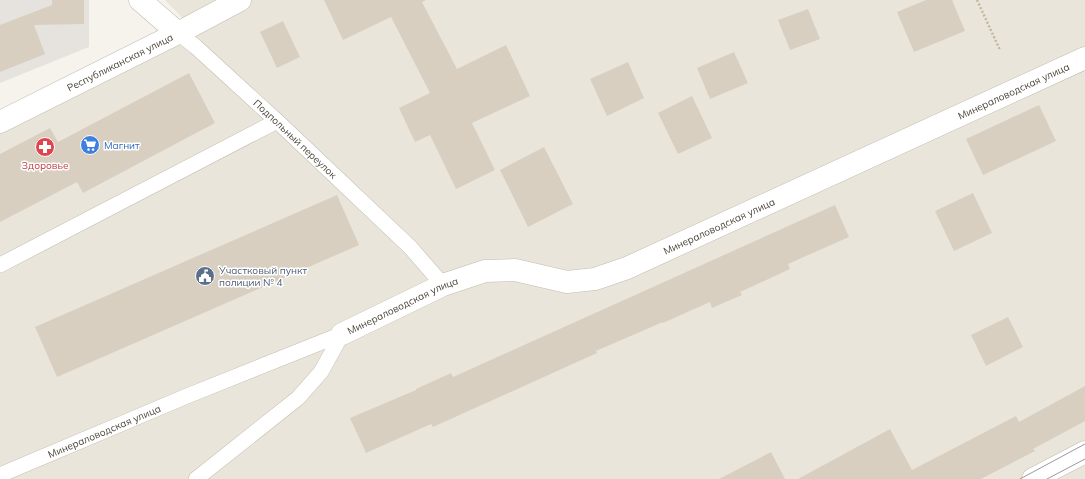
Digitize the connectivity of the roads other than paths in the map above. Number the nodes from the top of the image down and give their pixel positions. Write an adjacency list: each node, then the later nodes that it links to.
1 (140, 0): 3 (street, Подпольный переулок)
2 (240, 0): 3 (street, Республиканская улица)
3 (178, 33): 5 (lane, Подпольный переулок); 6 (street, Республиканская улица)
4 (1085, 58): 8 (street, Минераловодская улица)
5 (277, 121): 7 (lane); 8 (lane, Подпольный переулок)
6 (0, 122)
7 (0, 265)
8 (443, 285): 9 (street, Минераловодская улица)
9 (342, 334): 11 (lane, Минераловодская улица); 12 (lane, Минераловодская улица)
10 (1085, 452): 13 (street)
11 (0, 475)
12 (196, 479)
13 (1033, 479)

